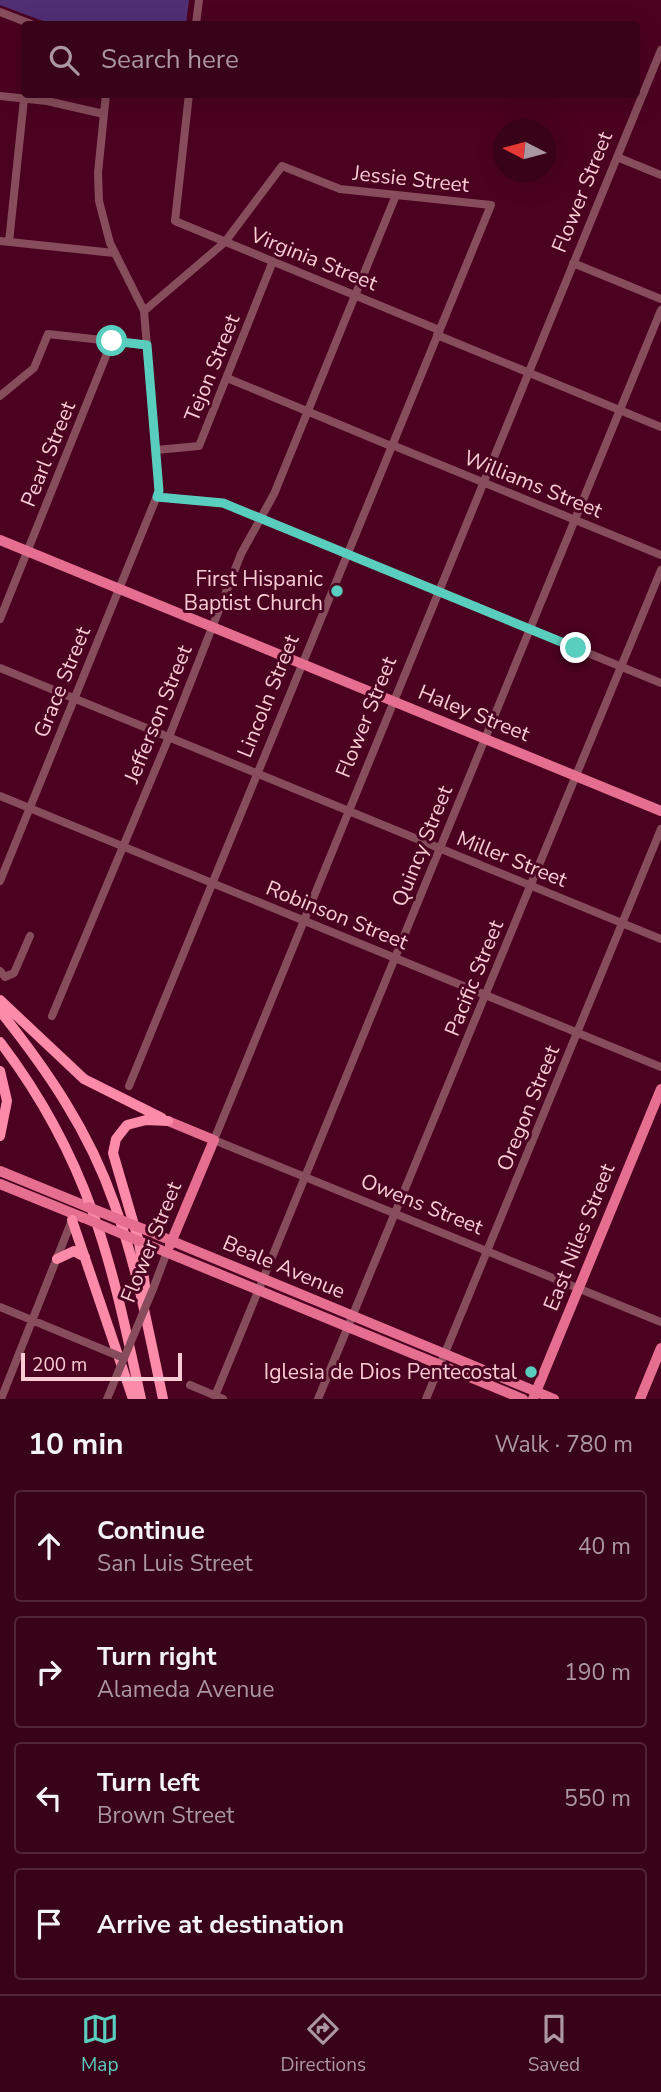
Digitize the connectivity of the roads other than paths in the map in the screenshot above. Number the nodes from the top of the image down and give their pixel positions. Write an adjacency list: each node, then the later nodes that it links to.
1 (199, 0): 4 (street)
2 (0, 12): 3 (street)
3 (24, 21)
4 (196, 21)
5 (661, 50): 11 (street, Flower Street)
6 (0, 96): 9 (street)
7 (106, 98): 10 (street)
8 (189, 98): 16 (street, Virginia Street)
9 (24, 99): 10 (street); 15 (street)
10 (104, 114): 17 (street)
11 (617, 157): 12 (street); 19 (street, Flower Street)
12 (661, 175)
13 (396, 195): 14 (street, Jessie Street); 16 (street, Jessie Street); 20 (street, Jefferson Street)
14 (491, 205): 24 (street, Lincoln Street)
15 (4, 242): 17 (street)
16 (225, 242): 18 (street, Virginia Street); 23 (street, Jessie Street)
17 (114, 253): 23 (street)
18 (273, 261): 20 (street, Virginia Street); 28 (street, Tejon Street)
19 (573, 263): 21 (street); 27 (street, Flower Street)
20 (355, 295): 24 (street, Virginia Street); 31 (street, Jefferson Street)
21 (661, 299)
22 (661, 310): 30 (street, Quincy Street)
23 (144, 311): 26 (street)
24 (438, 332): 27 (street, Virginia Street); 33 (street, Lincoln Street)
25 (112, 341): 26 (street); 29 (street); 40 (street, Pearl Street)
26 (147, 345): 34 (street)
27 (528, 373): 30 (street, Virginia Street); 35 (street, Flower Street)
28 (227, 379): 31 (street, Williams Street); 34 (street, Tejon Street)
29 (0, 396)
30 (620, 410): 32 (street, Virginia Street); 38 (street, Quincy Street)
31 (307, 411): 33 (street, Williams Street); 37 (street, Jefferson Street)
32 (661, 427)
33 (391, 445): 35 (street, Williams Street); 41 (street, Lincoln Street)
34 (156, 450): 36 (street)
35 (484, 482): 38 (street, Williams Street); 45 (street, Flower Street)
36 (157, 497): 37 (street); 44 (street, Grace Street)
37 (258, 519): 41 (street); 47 (street, Jefferson Street)
38 (575, 520): 42 (street, Williams Street); 48 (street, Quincy Street)
39 (0, 540): 40 (main road, Haley Street)
40 (28, 551): 44 (main road, Haley Street); 46 (street, Pearl Street)
41 (346, 554): 45 (street); 49 (street, Lincoln Street)
42 (661, 555)
43 (661, 570): 50 (street, Pacific Street)
44 (119, 589): 47 (main road, Haley Street); 53 (street, Grace Street)
45 (439, 592): 48 (street); 54 (street, Flower Street)
46 (0, 619)
47 (211, 626): 49 (main road, Haley Street); 55 (street, Jefferson Street)
48 (530, 629): 50 (street); 56 (street, Quincy Street)
49 (302, 664): 54 (main road, Haley Street); 57 (street, Lincoln Street)
50 (621, 667): 52 (street); 58 (street, Pacific Street)
51 (0, 668): 53 (street, Miller Street)
52 (661, 683)
53 (74, 698): 55 (street, Miller Street); 60 (street, Grace Street)
54 (394, 701): 56 (main road, Haley Street); 61 (street, Flower Street)
55 (169, 737): 57 (street, Miller Street); 64 (street, Jefferson Street)
56 (485, 739): 58 (main road, Haley Street); 65 (street, Quincy Street)
57 (257, 773): 61 (street, Miller Street); 67 (street, Lincoln Street)
58 (576, 776): 62 (main road, Haley Street); 68 (street, Pacific Street)
59 (0, 796): 60 (street, Robinson Street)
60 (30, 808): 64 (street, Robinson Street); 66 (street, Grace Street)
61 (349, 811): 65 (street, Miller Street); 69 (street, Flower Street)
62 (661, 811)
63 (661, 829): 70 (street, Oregon Street)
64 (123, 846): 67 (street, Robinson Street); 78 (street, Jefferson Street)
65 (440, 848): 68 (street, Miller Street); 73 (street, Quincy Street)
66 (0, 881)
67 (212, 883): 69 (street, Robinson Street); 83 (street, Lincoln Street)
68 (531, 886): 70 (street, Miller Street); 75 (street, Pacific Street)
69 (304, 920): 73 (street, Robinson Street); 87 (street, Flower Street)
70 (622, 923): 72 (street, Miller Street); 79 (street, Oregon Street)
71 (30, 936): 74 (street)
72 (661, 939)
73 (395, 958): 75 (street, Robinson Street); 89 (street, Quincy Street)
74 (0, 971)
75 (486, 995): 79 (street, Robinson Street); 92 (street, Pacific Street)
76 (0, 1000): 85 (highway)
77 (0, 1012): 107 (highway)
78 (52, 1016)
79 (578, 1032): 81 (street, Robinson Street); 95 (street, Oregon Street)
80 (0, 1042): 118 (highway)
81 (661, 1067)
82 (0, 1071): 86 (highway)
83 (129, 1086)
84 (661, 1089): 101 (main road, East Niles Street)
85 (168, 1121): 87 (main road, Owens Street); 107 (highway)
86 (0, 1136)
87 (214, 1140): 89 (street, Owens Street); 94 (main road, Flower Street)
88 (0, 1171): 91 (main road, Beale Avenue)
89 (305, 1177): 92 (street, Owens Street); 99 (street, Quincy Street)
90 (0, 1184): 93 (main road, Beale Avenue)
91 (83, 1205): 93 (main road); 94 (main road, Beale Avenue, bridge)
92 (396, 1214): 95 (street, Owens Street); 103 (street, Pacific Street)
93 (77, 1217): 96 (main road, Beale Avenue, bridge); 97 (highway); 98 (street)
94 (171, 1241): 96 (main road, Flower Street); 99 (main road, Beale Avenue)
95 (488, 1251): 101 (street, Owens Street); 109 (street, Oregon Street)
96 (167, 1252): 100 (main road, Beale Avenue); 110 (street, Flower Street, bridge)
97 (85, 1257): 98 (highway); 117 (highway)
98 (57, 1259): 104 (street)
99 (262, 1278): 100 (street, Quincy Street); 103 (main road, Beale Avenue)
100 (258, 1289): 106 (main road, Beale Avenue); 114 (street, Quincy Street)
101 (579, 1289): 105 (street, Owens Street); 113 (main road, East Niles Street)
102 (0, 1307): 104 (street)
103 (354, 1317): 106 (street, Pacific Street); 109 (main road, Beale Avenue)
104 (33, 1321): 110 (street, bridge); 115 (street)
105 (661, 1322)
106 (350, 1328): 111 (main road, Beale Avenue); 120 (street, Pacific Street)
107 (151, 1345): 119 (highway)
108 (661, 1348): 124 (main road)
109 (445, 1354): 111 (street, Oregon Street); 113 (main road, Beale Avenue)
110 (124, 1358): 116 (street, Flower Street, bridge)
111 (440, 1365): 121 (street, Oregon Street); 122 (main road, Beale Avenue)
112 (190, 1385): 114 (street)
113 (534, 1395): 123 (main road, Beale Avenue)
114 (219, 1397)
115 (1, 1399)
116 (107, 1399)
117 (133, 1399)
118 (141, 1399)
119 (163, 1399)
120 (318, 1399)
121 (426, 1399)
122 (523, 1399)
123 (554, 1399)
124 (640, 1399)

